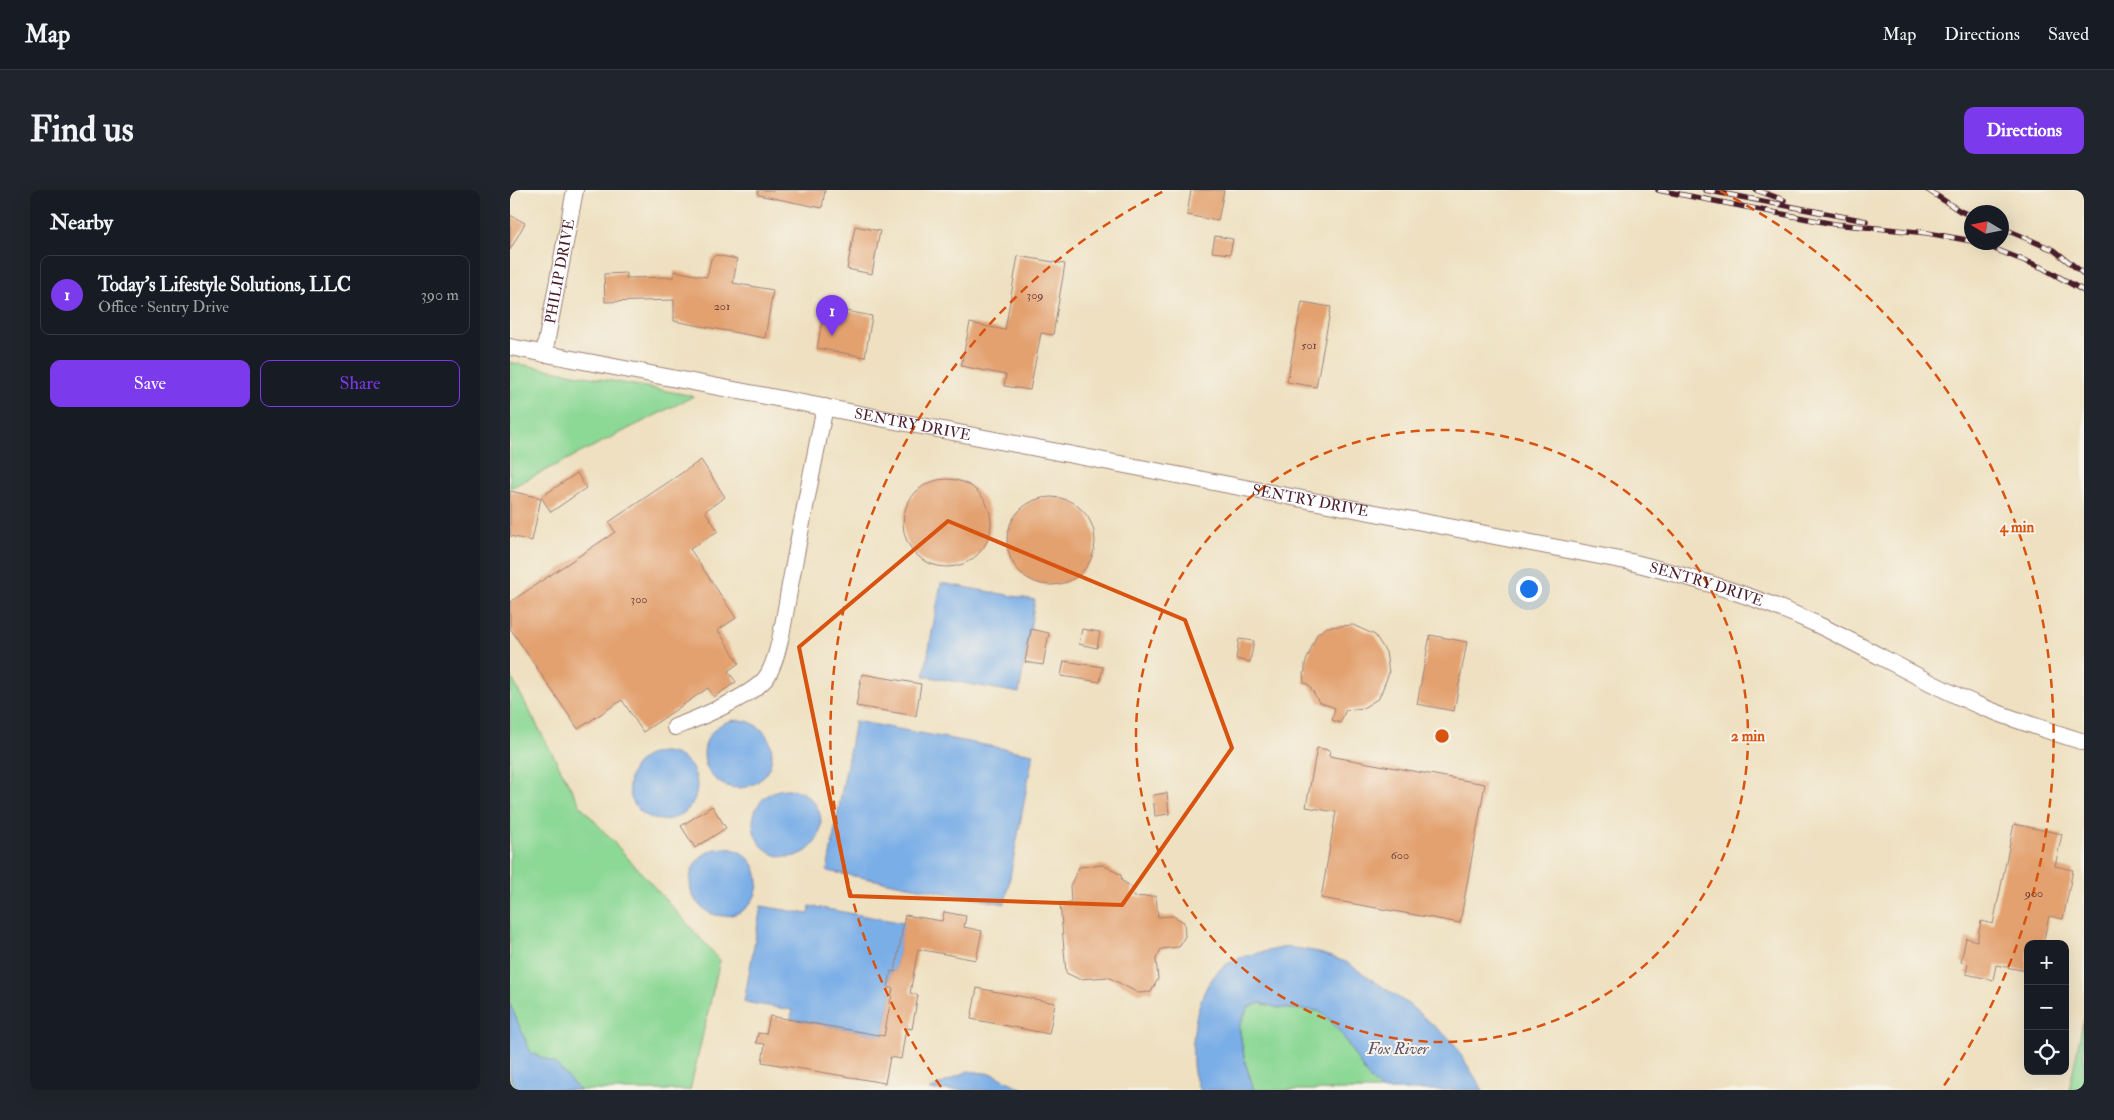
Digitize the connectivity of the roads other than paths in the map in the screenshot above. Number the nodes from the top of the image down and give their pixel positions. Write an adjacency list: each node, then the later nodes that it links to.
1 (575, 190): 3 (street, PHILIP DRIVE)
2 (510, 347): 3 (street, SENTRY DRIVE)
3 (544, 354): 4 (street, SENTRY DRIVE)
4 (825, 408): 5 (street); 6 (street, SENTRY DRIVE)
5 (675, 727)
6 (2084, 742)

